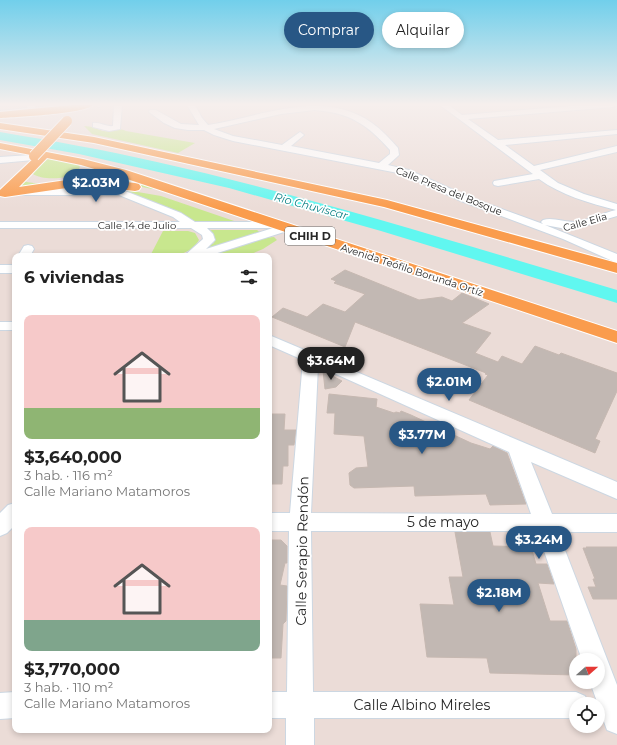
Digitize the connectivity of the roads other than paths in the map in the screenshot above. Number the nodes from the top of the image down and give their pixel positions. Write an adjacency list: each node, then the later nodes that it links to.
1 (55, 140): 13 (main road)
2 (94, 140): 33 (main road)
3 (245, 140): 11 (street, Calle Presa del Bosque)
4 (294, 140): 11 (street)
5 (385, 140): 16 (street)
6 (493, 140): 9 (street)
7 (532, 140): 9 (street)
8 (593, 140): 12 (street)
9 (497, 143): 17 (street)
10 (0, 146): 15 (main road, Avenida Teófilo Borunda Ortíz / CHIH D)
11 (284, 147): 16 (street, Calle Presa del Bosque)
12 (614, 150): 17 (street)
13 (36, 157): 14 (street); 18 (main road); 21 (main road)
14 (0, 160)
15 (83, 162): 18 (main road); 22 (main road, Avenida Teófilo Borunda Ortíz / CHIH D)
16 (381, 166): 20 (street, Calle Presa del Bosque)
17 (536, 172): 19 (street); 23 (street)
18 (26, 174): 21 (main road)
19 (498, 182)
20 (447, 191): 27 (street); 29 (street, Calle Presa del Bosque)
21 (2, 193): 22 (main road); 26 (street)
22 (204, 201): 28 (main road, Avenida Teófilo Borunda Ortíz / CHIH D)
23 (617, 207)
24 (617, 213): 27 (street, Calle Elia)
25 (0, 225): 26 (street, Calle 14 de Julio)
26 (192, 225): 28 (street, Calle 14 de Julio); 30 (street)
27 (575, 225): 29 (street, Calle Elia)
28 (280, 226): 31 (street); 38 (main road, Avenida Teófilo Borunda Ortíz / CHIH D)
29 (552, 232): 32 (street, Calle Presa del Bosque)
30 (194, 253)
31 (204, 253)
32 (617, 259)
33 (617, 268)
34 (0, 269): 35 (street)
35 (12, 269)
36 (0, 326): 37 (street)
37 (12, 326)
38 (617, 338)
39 (272, 340): 40 (street)
40 (311, 358): 41 (street); 44 (street, Calle Serapio Rendón)
41 (517, 448): 42 (street); 45 (street)
42 (617, 491)
43 (272, 522): 44 (street, 5 de mayo)
44 (300, 522): 45 (street, 5 de mayo); 50 (street, Calle Serapio Rendón)
45 (543, 522): 46 (street, 5 de mayo); 47 (street)
46 (617, 523)
47 (592, 653)
48 (604, 689): 54 (street)
49 (272, 705): 50 (street, Calle Albino Mireles)
50 (300, 705): 51 (street, Calle Albino Mireles); 55 (street, Calle Serapio Rendón)
51 (569, 705)
52 (0, 706): 53 (street)
53 (12, 706)
54 (611, 709)
55 (300, 745)

